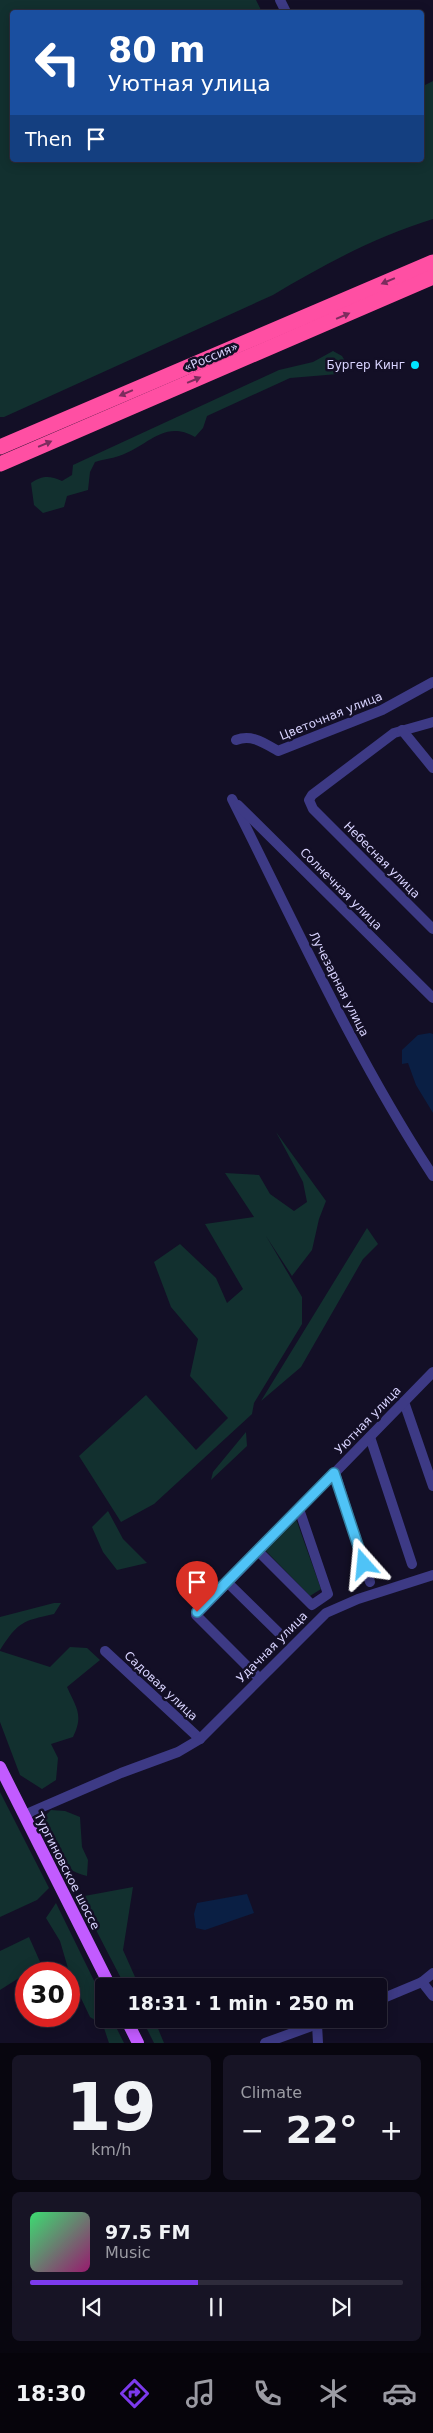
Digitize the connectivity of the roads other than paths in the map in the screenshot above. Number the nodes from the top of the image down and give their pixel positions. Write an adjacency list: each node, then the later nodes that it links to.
1 (433, 262): 3 (highway, «Россия», one-way to 3)
2 (433, 277): 4 (highway, «Россия», one-way to 2)
3 (0, 448)
4 (0, 464)
5 (433, 682): 8 (street, Цветочная улица)
6 (433, 722): 7 (street)
7 (402, 730): 9 (street); 11 (street, Небесная улица)
8 (236, 740)
9 (433, 768)
10 (232, 799): 12 (street, Солнечная улица); 13 (street, Лучезарная улица)
11 (433, 929)
12 (433, 998)
13 (433, 1176)
14 (433, 1372): 15 (street, Уютная улица)
15 (404, 1402): 16 (street, Уютная улица); 18 (street)
16 (370, 1437): 17 (street, Уютная улица); 21 (street)
17 (334, 1473): 19 (street, Уютная улица); 24 (street)
18 (433, 1486)
19 (299, 1509): 20 (street, Уютная улица); 20 (street)
20 (258, 1550): 23 (street, Уютная улица)
21 (412, 1564)
22 (433, 1575): 27 (street, Удачная улица)
23 (227, 1582): 25 (street); 27 (street, Уютная улица)
24 (370, 1582)
25 (280, 1634)
26 (106, 1651): 28 (street, Садовая улица)
27 (259, 1678): 28 (street, Удачная улица)
28 (200, 1739): 30 (street, Удачная улица)
29 (0, 1767): 30 (main road, Тургиновское шоссе)
30 (24, 1815): 32 (main road, Тургиновское шоссе)
31 (433, 1973): 33 (street)
32 (106, 1978)
33 (422, 1982): 34 (street); 35 (street)
34 (433, 1996)
35 (387, 1997)
36 (130, 2028): 39 (main road)
37 (306, 2028): 40 (street)
38 (317, 2028): 41 (street)
39 (138, 2043)
40 (264, 2043)
41 (318, 2043)

